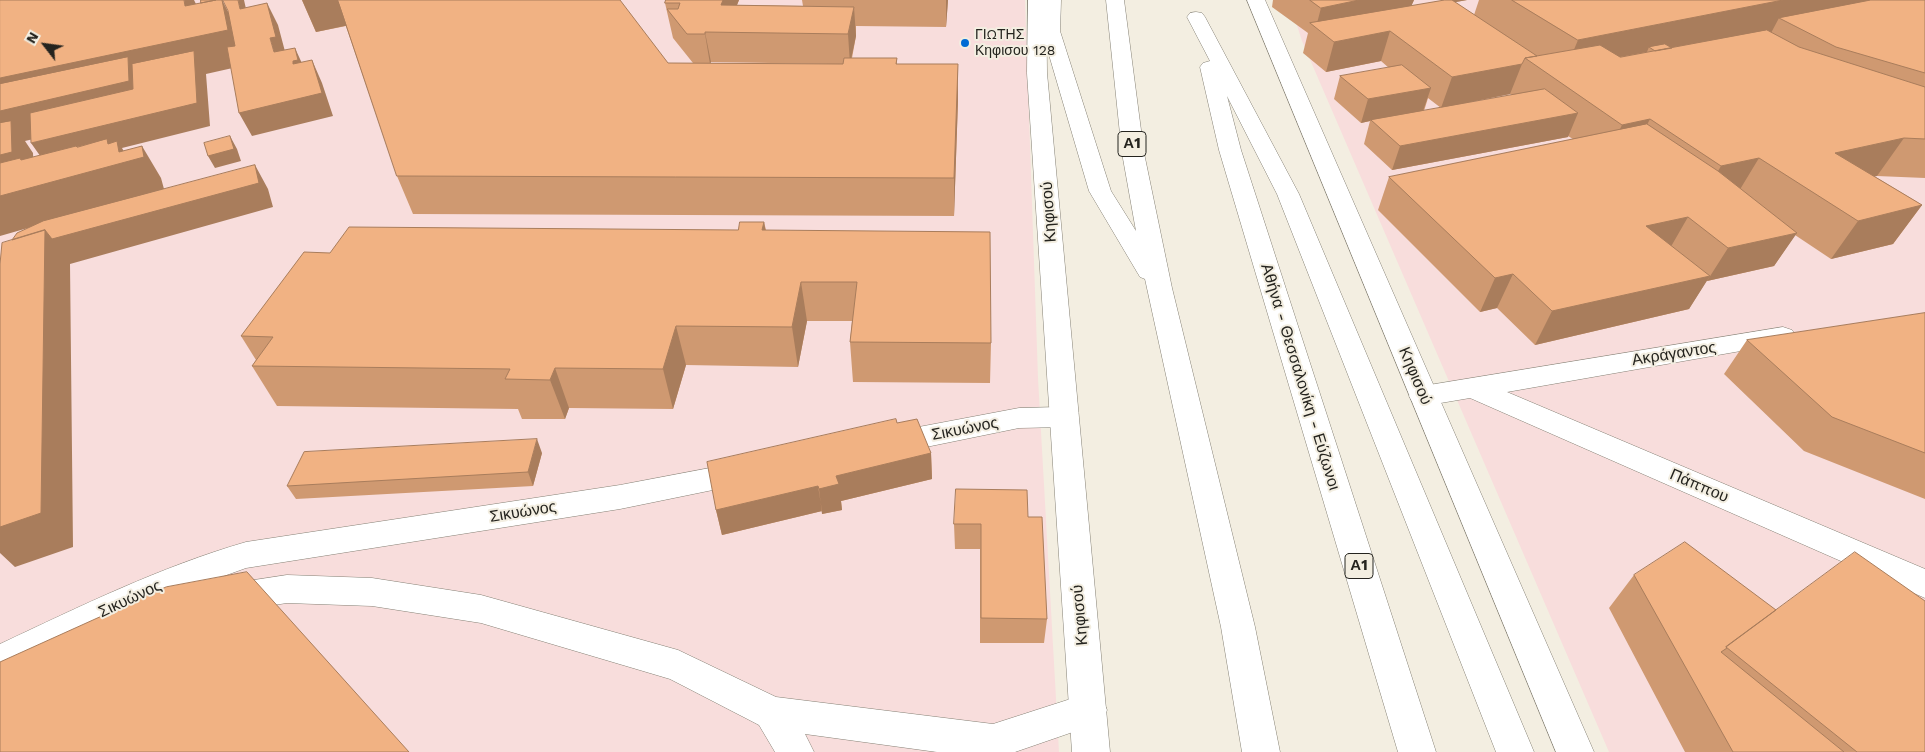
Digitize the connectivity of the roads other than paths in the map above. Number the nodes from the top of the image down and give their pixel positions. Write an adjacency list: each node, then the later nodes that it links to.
1 (1038, 0): 10 (main road, Κηφισού)
2 (1052, 0): 6 (main road)
3 (1114, 0): 6 (main road, Α1)
4 (1256, 0): 9 (main road, Κηφισού)
5 (1195, 9): 21 (main road, Αθήνα - Θεσσαλονίκη - Εύζωνοι / Α1); 22 (main road)
6 (1159, 288): 20 (main road, Α1)
7 (1807, 332): 8 (main road, Ακράγαντος)
8 (1472, 388): 9 (main road, Ακράγαντος); 13 (main road, Πάππου)
9 (1423, 396): 23 (main road, Κηφισού)
10 (1063, 417): 11 (main road, Σικυώνος); 16 (main road, Κηφισού)
11 (863, 449)
12 (776, 466): 15 (main road, Σικυώνος)
13 (1925, 584)
14 (202, 606): 17 (main road)
15 (9, 679)
16 (1089, 710): 17 (main road); 19 (main road, Κηφισού)
17 (772, 713): 18 (main road)
18 (795, 752)
19 (1091, 752)
20 (1261, 752)
21 (1417, 752)
22 (1515, 752)
23 (1575, 752)

